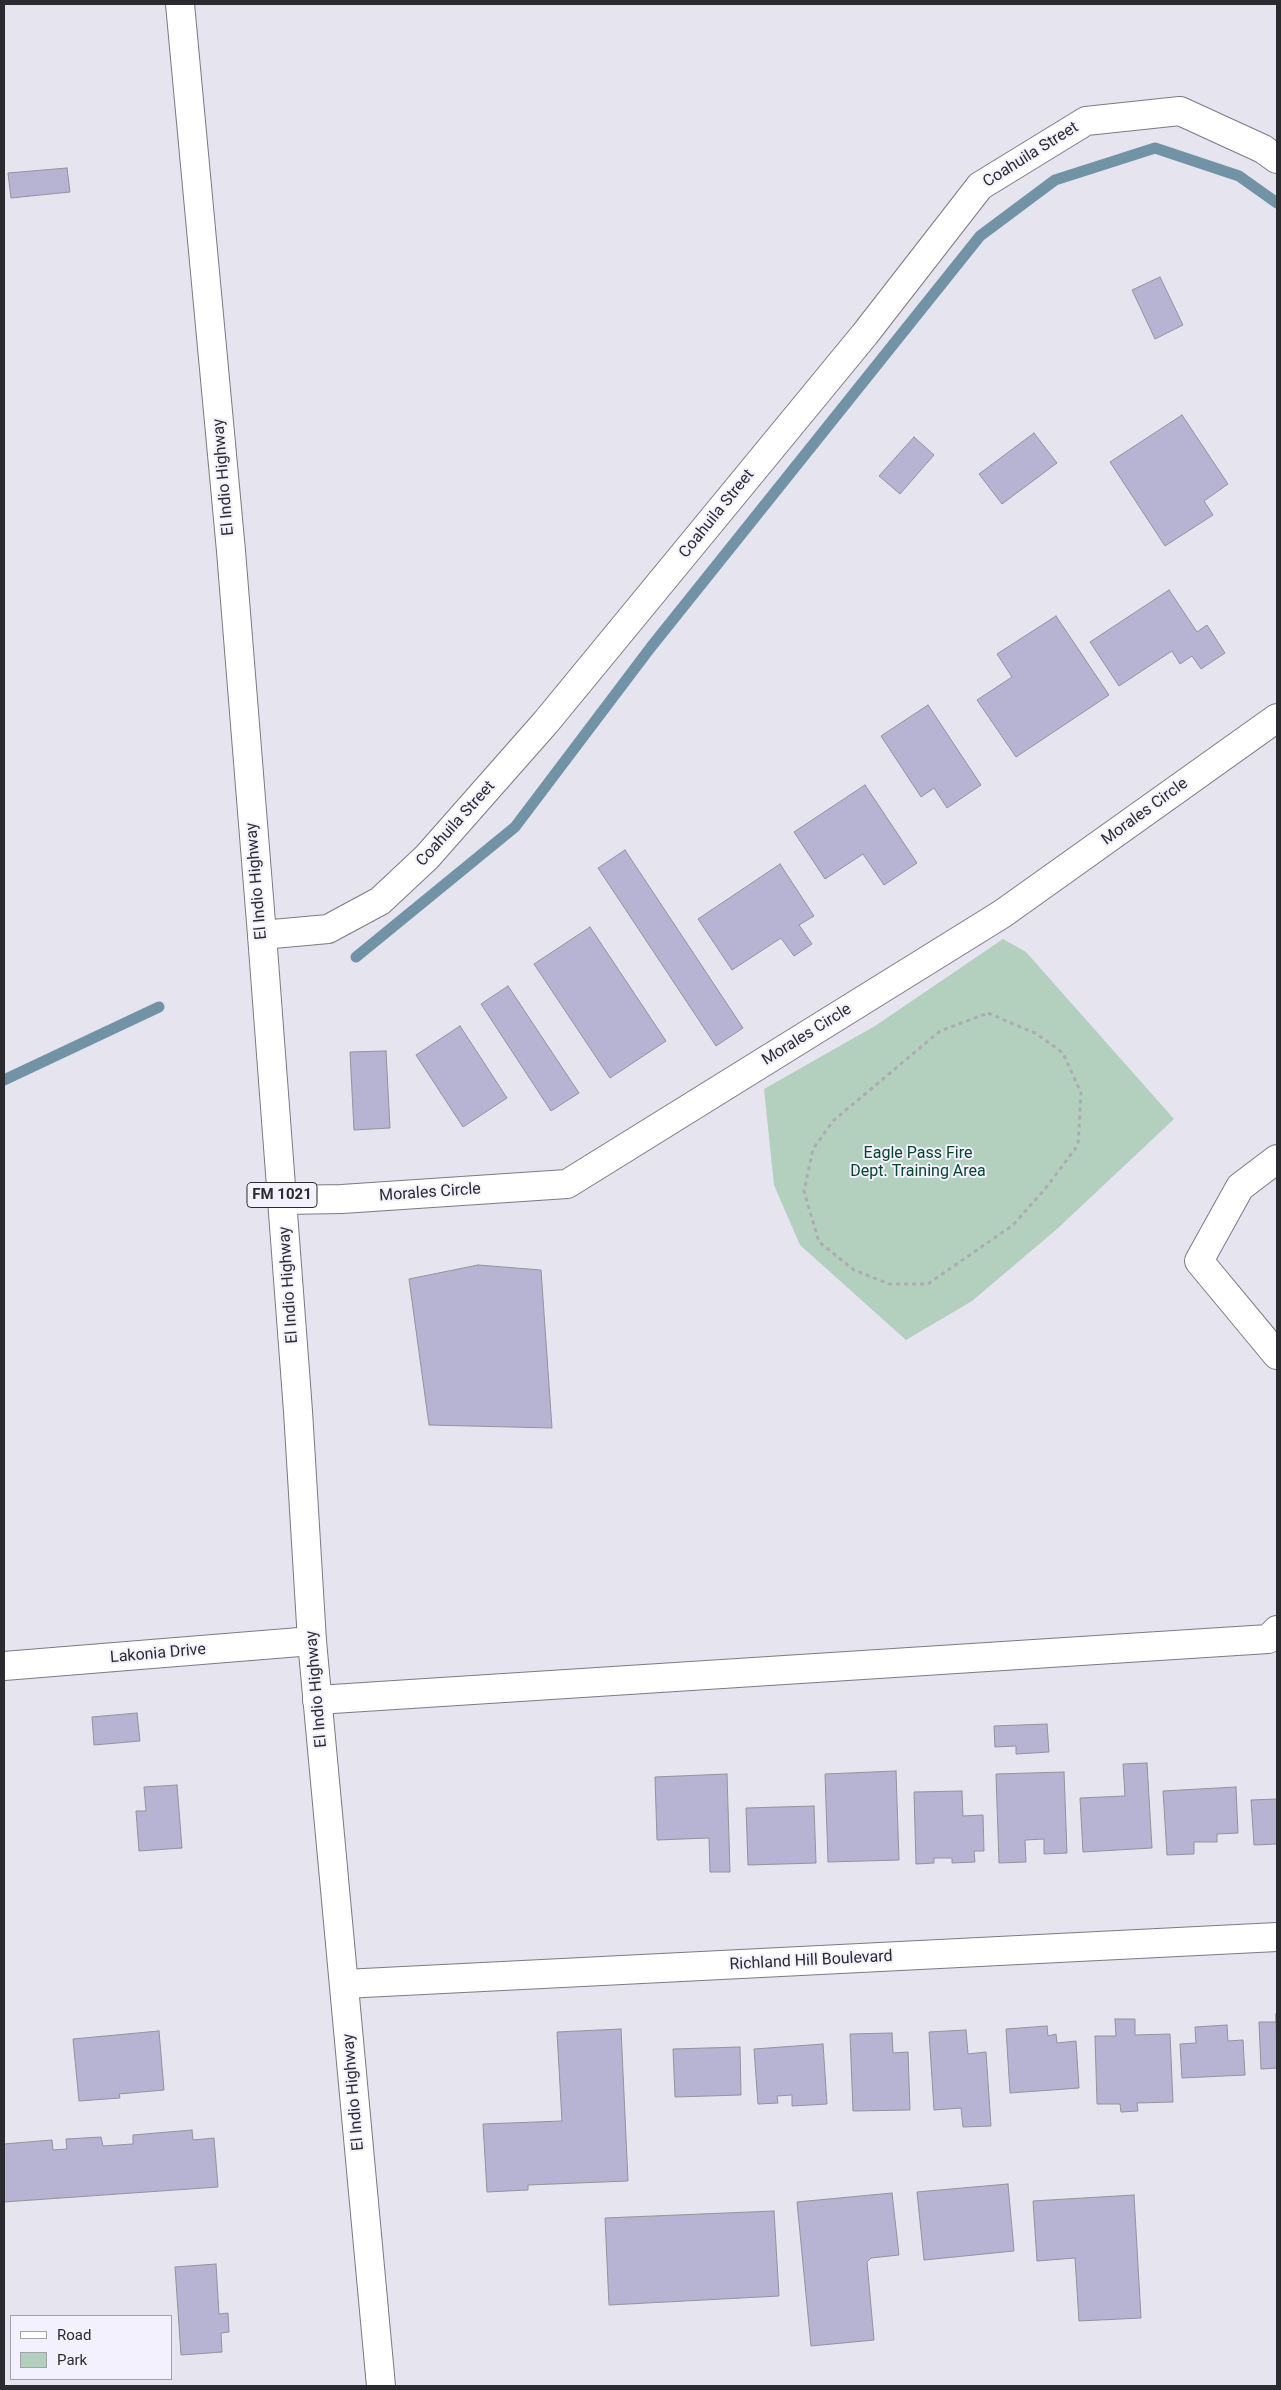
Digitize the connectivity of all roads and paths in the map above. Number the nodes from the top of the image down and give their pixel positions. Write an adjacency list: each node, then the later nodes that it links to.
1 (180, 4): 4 (street, El Indio Highway / FM 1021)
2 (1277, 159): 4 (street, Coahuila Street)
3 (1277, 718): 6 (street, Morales Circle)
4 (262, 934): 6 (street, El Indio Highway / FM 1021)
5 (1277, 1160): 8 (street)
6 (283, 1200): 10 (street, El Indio Highway / FM 1021)
7 (819, 1242): 7 (path)
8 (1277, 1355)
9 (1277, 1630): 12 (street)
10 (312, 1641): 11 (street, Lakonia Drive); 12 (street, El Indio Highway / FM 1021)
11 (4, 1666)
12 (317, 1700): 14 (street, El Indio Highway / FM 1021)
13 (1277, 1937): 14 (street, Richland Hill Boulevard)
14 (344, 1984): 15 (street, El Indio Highway / FM 1021)
15 (382, 2386)

